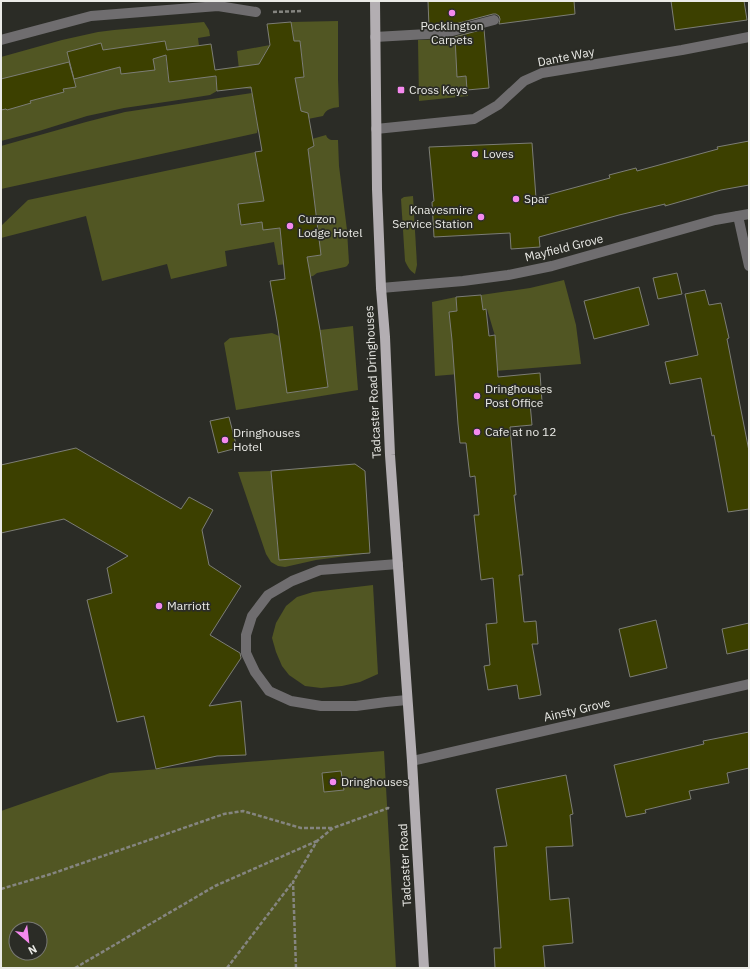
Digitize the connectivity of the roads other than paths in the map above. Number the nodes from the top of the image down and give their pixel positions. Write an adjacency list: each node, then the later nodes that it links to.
1 (375, 1): 4 (main road, Tadcaster Road Dringhouses)
2 (256, 12): 6 (street)
3 (494, 20): 4 (street)
4 (375, 37): 7 (main road, Tadcaster Road Dringhouses)
5 (749, 37): 7 (street, Dante Way)
6 (1, 40)
7 (376, 129): 11 (main road, Tadcaster Road Dringhouses)
8 (749, 214): 9 (street, Mayfield Grove)
9 (738, 216): 10 (street); 11 (street, Mayfield Grove)
10 (749, 266)
11 (381, 288): 12 (main road, Tadcaster Road Dringhouses)
12 (398, 564): 14 (main road, Tadcaster Road Dringhouses); 14 (street)
13 (749, 684): 15 (street, Ainsty Grove)
14 (408, 700): 15 (main road, Tadcaster Road Dringhouses)
15 (412, 761): 16 (main road, Tadcaster Road)
16 (424, 968)

